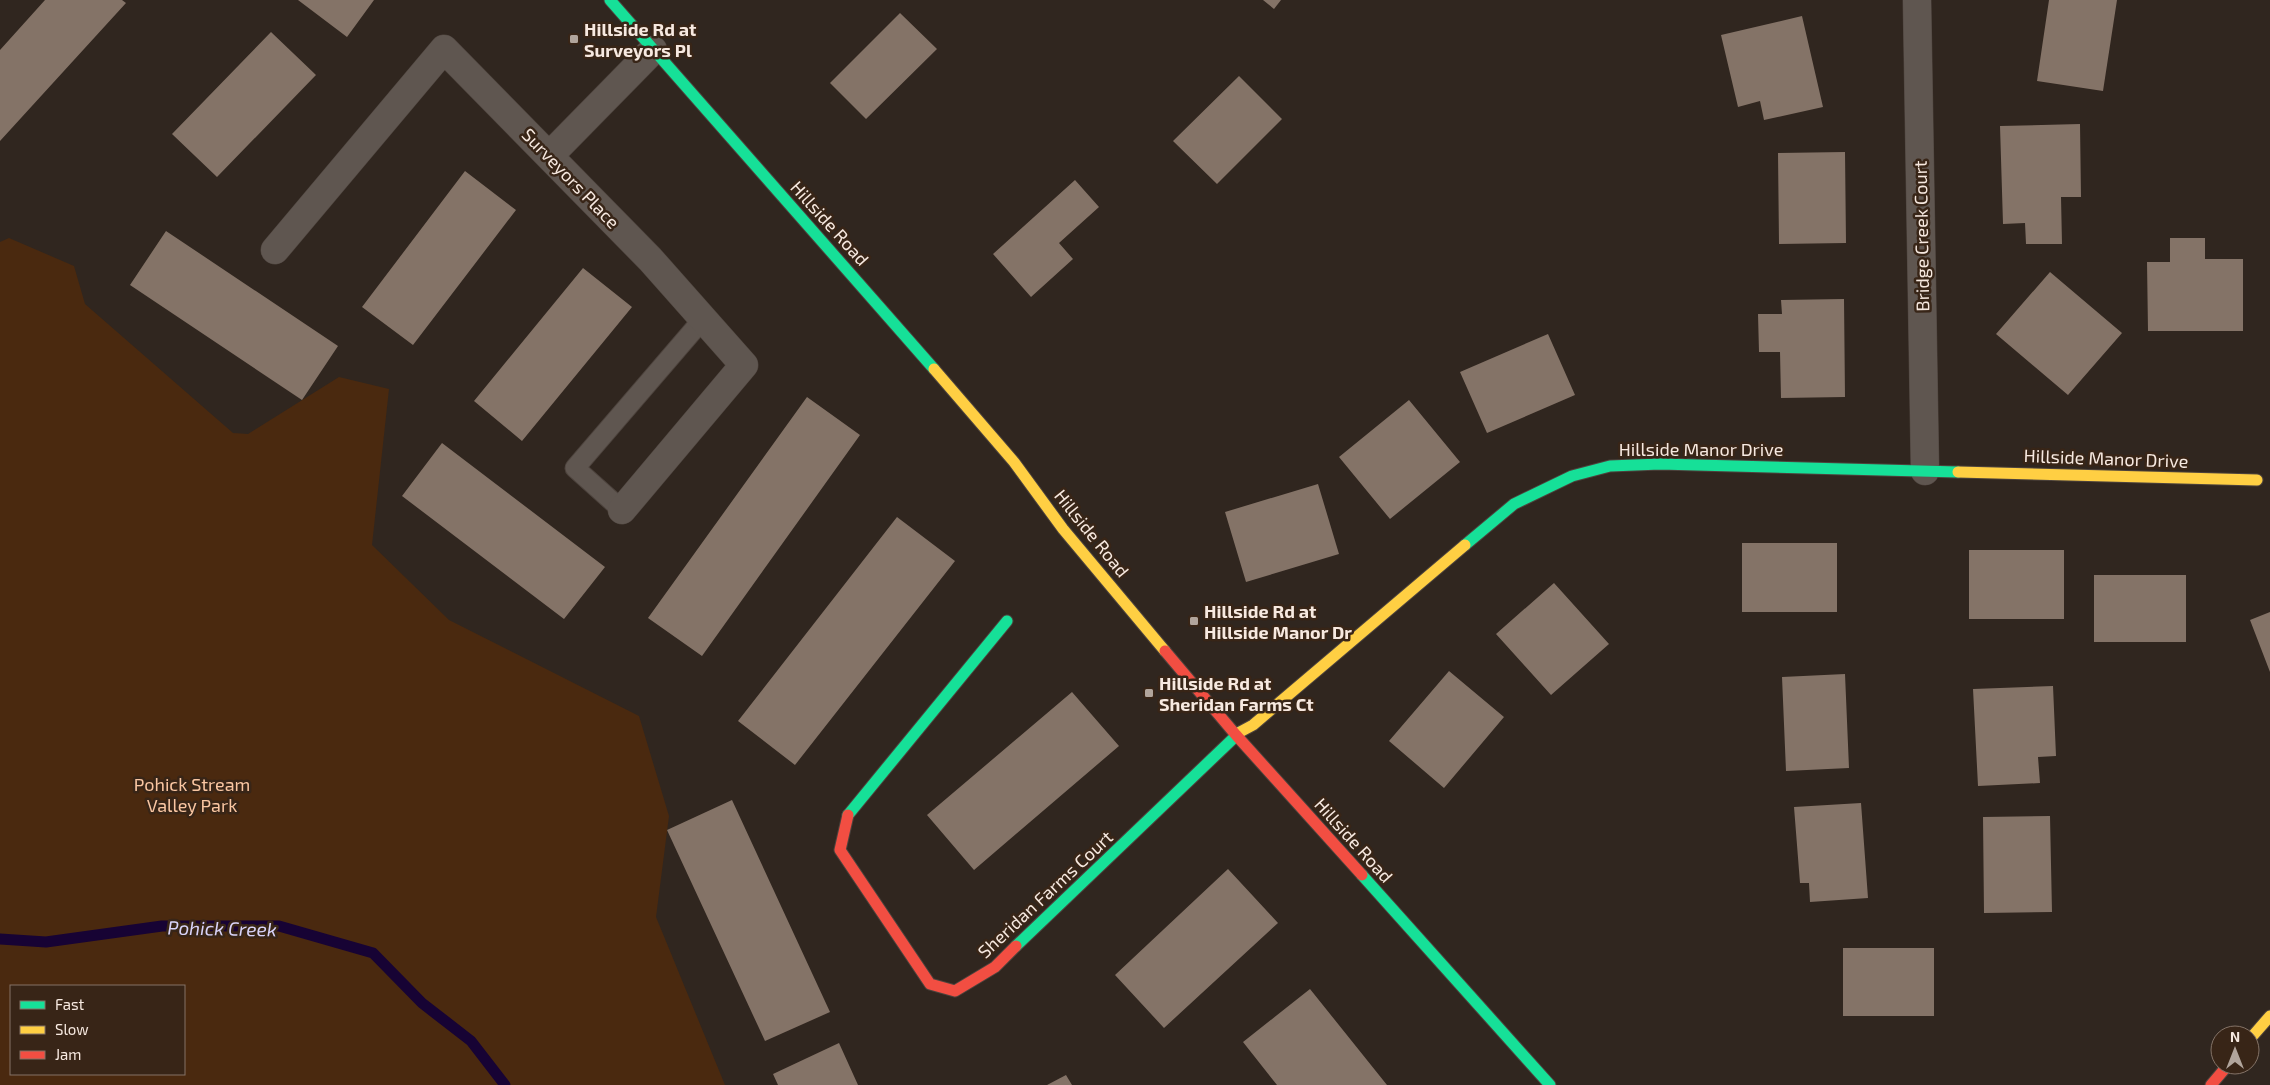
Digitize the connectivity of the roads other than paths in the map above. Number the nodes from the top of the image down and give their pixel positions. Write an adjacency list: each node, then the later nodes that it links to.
1 (610, 0): 3 (street, Hillside Road)
2 (1917, 2): 7 (street, Bridge Creek Court)
3 (653, 50): 4 (street); 11 (street, Hillside Road)
4 (550, 155): 5 (street, Surveyors Place); 6 (street, Surveyors Place)
5 (275, 250)
6 (703, 319): 9 (street, Surveyors Place); 9 (lane)
7 (1925, 470): 8 (street, Hillside Manor Drive); 11 (street, Hillside Manor Drive)
8 (2257, 480)
9 (622, 510)
10 (1008, 621): 11 (street, Sheridan Farms Court)
11 (1236, 735): 15 (street, Hillside Road)
12 (2270, 1016): 13 (street)
13 (2260, 1028)
14 (2220, 1075): 16 (street)
15 (1550, 1085)
16 (2211, 1085)

